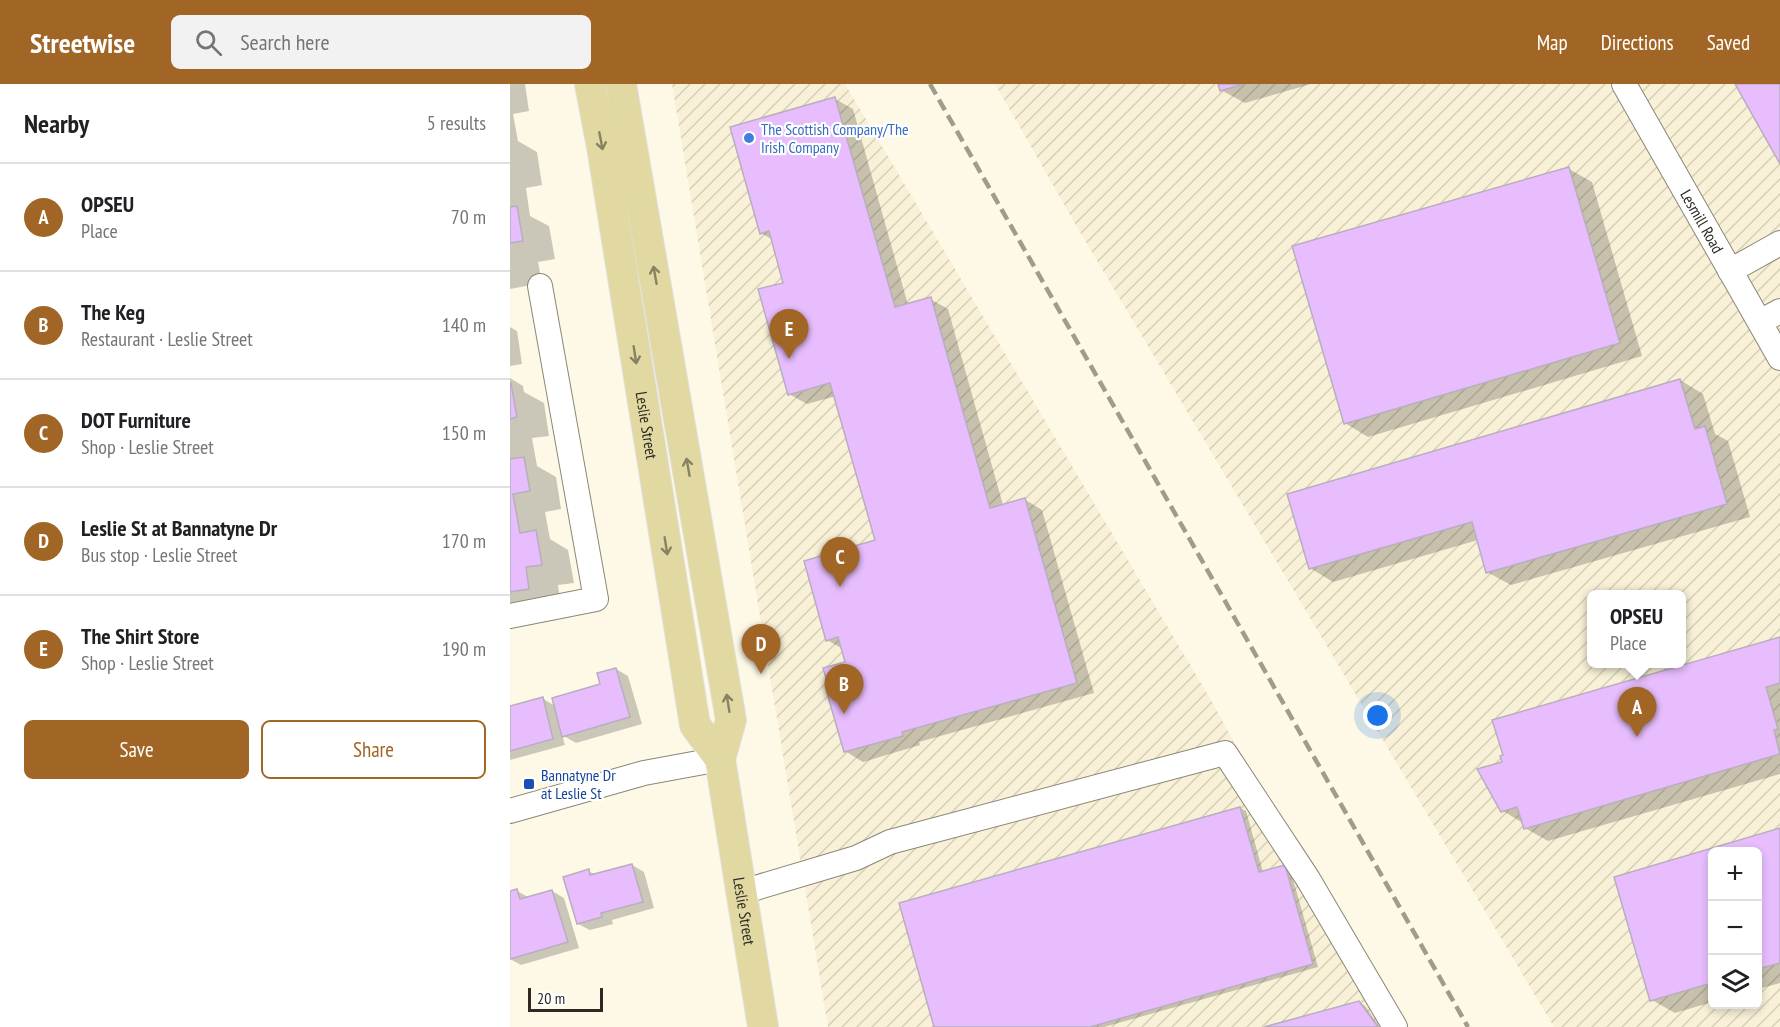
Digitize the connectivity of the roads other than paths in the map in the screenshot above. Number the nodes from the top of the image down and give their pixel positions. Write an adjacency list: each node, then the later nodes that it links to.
1 (590, 84): 10 (main road, Leslie Street, one-way to 10)
2 (621, 84): 9 (main road, Leslie Street, one-way to 2)
3 (1624, 84): 5 (street, Lesmill Road)
4 (1780, 243): 5 (street)
5 (1730, 271): 7 (street, Lesmill Road)
6 (540, 286): 11 (street)
7 (1770, 317): 8 (street, Lesmill Road)
8 (1780, 358)
9 (695, 505): 10 (main road); 12 (main road, Leslie Street, one-way to 9)
10 (660, 514): 12 (main road, Leslie Street, one-way to 12)
11 (510, 616)
12 (720, 759): 13 (street); 14 (main road, Leslie Street)
13 (510, 812)
14 (742, 892): 15 (main road, Leslie Street); 16 (street)
15 (763, 1027)
16 (1395, 1027)

